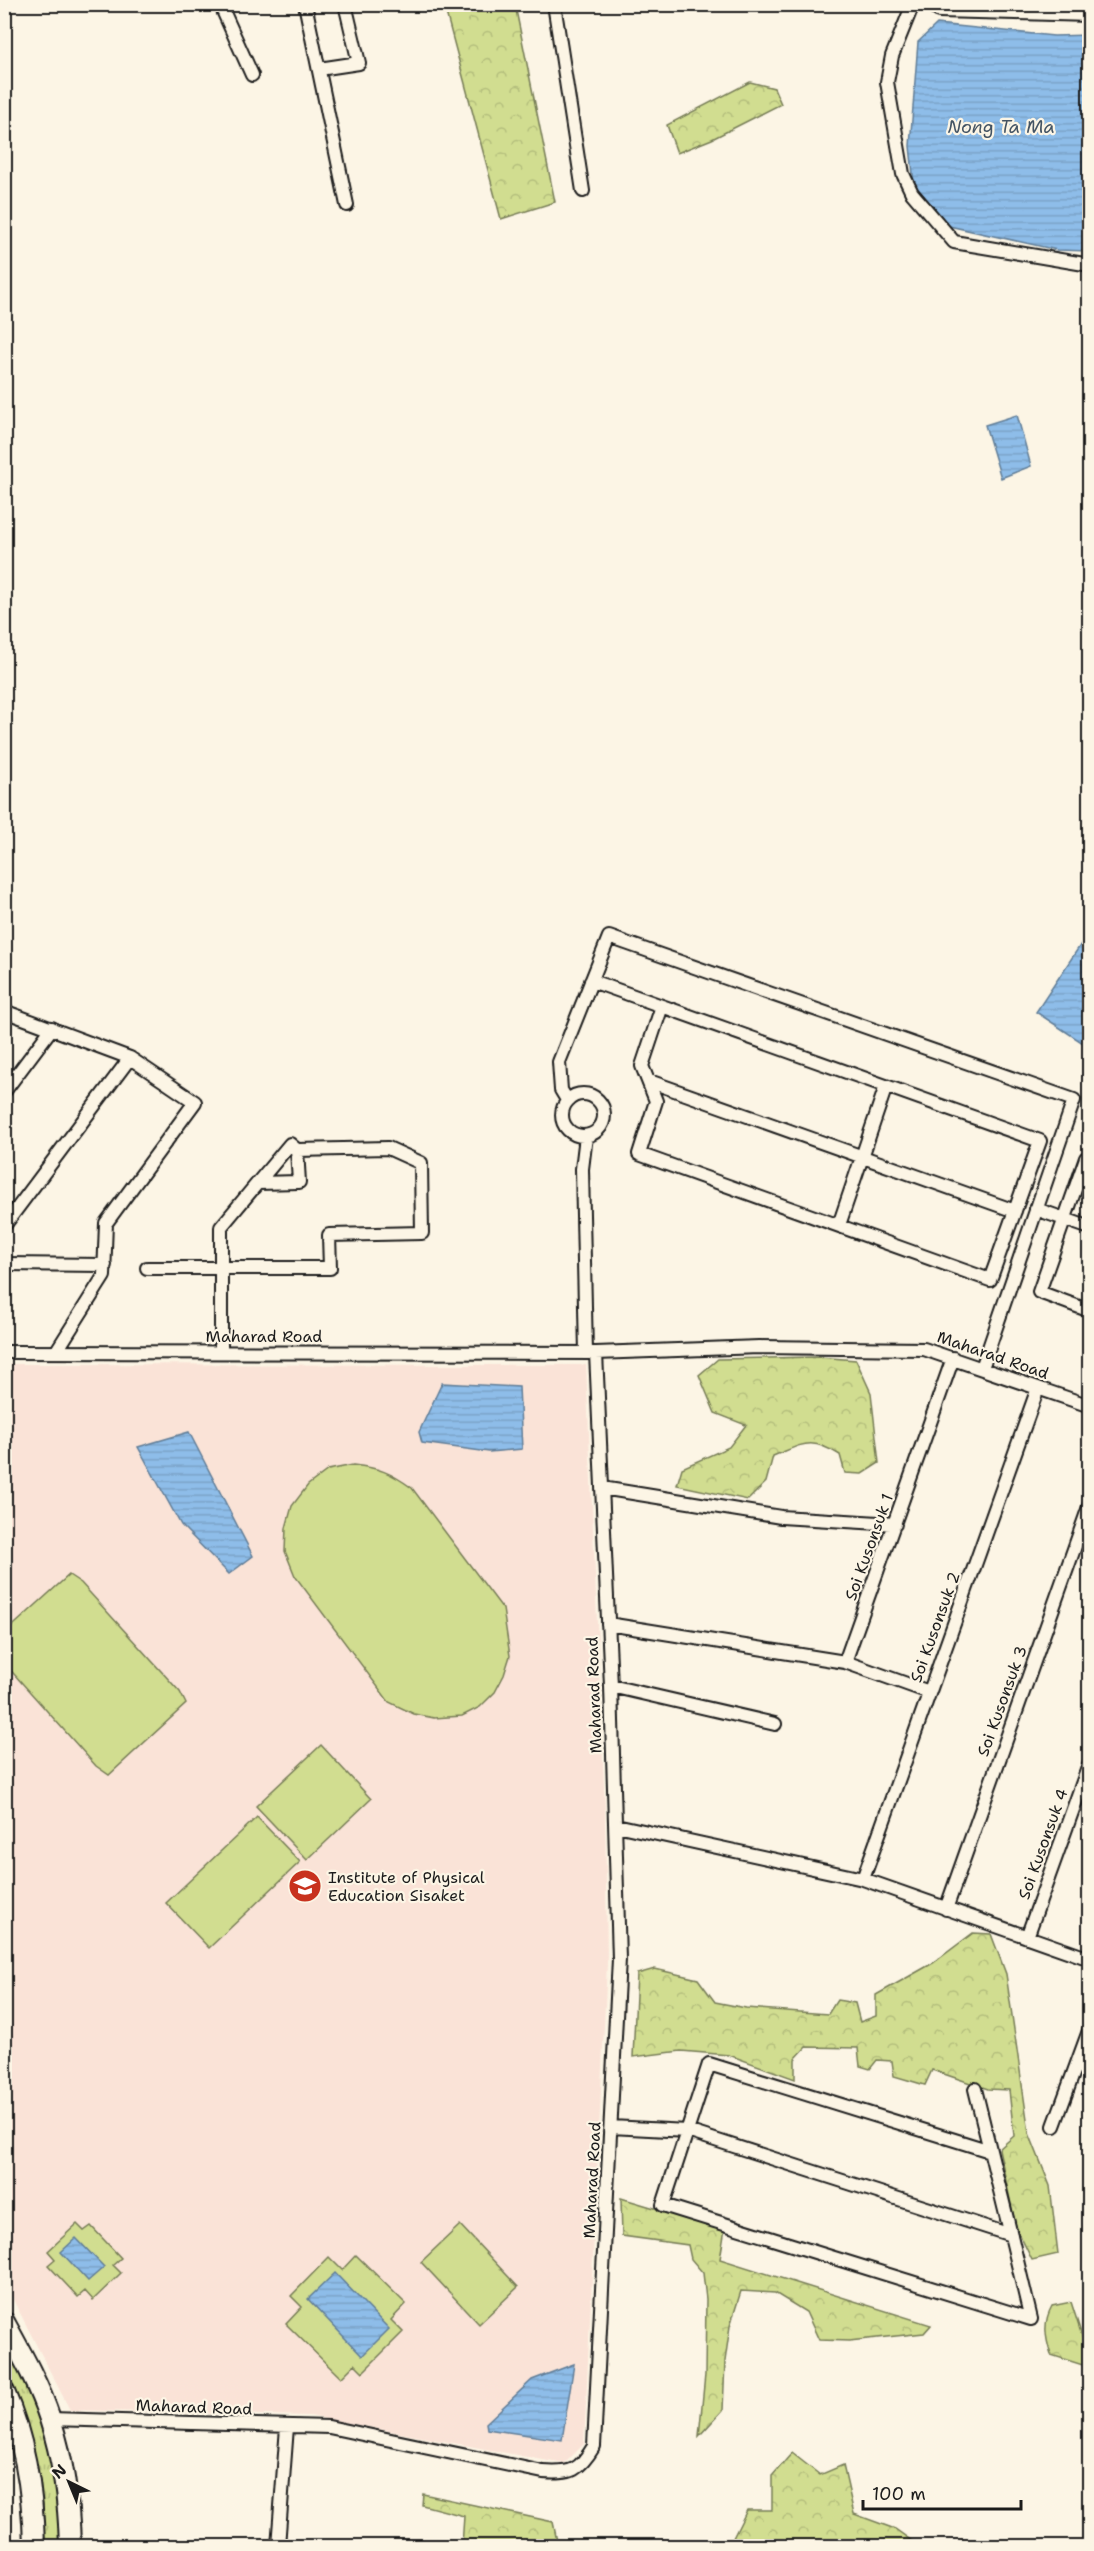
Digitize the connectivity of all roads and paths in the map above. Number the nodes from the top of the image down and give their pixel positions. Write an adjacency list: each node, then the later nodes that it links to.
1 (220, 4): 9 (street)
2 (305, 4): 8 (street)
3 (345, 4): 8 (street)
4 (554, 4): 10 (street)
5 (913, 4): 12 (street)
6 (931, 4): 7 (street)
7 (1089, 15)
8 (319, 69): 11 (street)
9 (252, 75)
10 (583, 190)
11 (347, 205)
12 (1089, 266)
13 (591, 981): 14 (street); 21 (street); 27 (street)
14 (662, 1006): 18 (street); 19 (street)
15 (4, 1011): 16 (street)
16 (52, 1028): 17 (street); 20 (street)
17 (130, 1058): 31 (street); 34 (street)
18 (649, 1081): 24 (street); 30 (street)
19 (886, 1086): 24 (street); 28 (street)
20 (4, 1092)
21 (567, 1100): 22 (street); 22 (street)
22 (586, 1136): 41 (street)
23 (297, 1150): 26 (street); 26 (street); 36 (street)
24 (862, 1157): 28 (street); 30 (street)
25 (1089, 1159): 29 (street)
26 (258, 1183): 36 (street)
27 (1036, 1209): 29 (street); 43 (street)
28 (1015, 1211): 30 (street)
29 (1064, 1219): 32 (street); 37 (street)
30 (839, 1225)
31 (4, 1226)
32 (1089, 1228)
33 (4, 1264): 34 (street)
34 (105, 1265): 39 (street)
35 (147, 1268): 36 (street)
36 (221, 1268): 40 (street)
37 (1089, 1311)
38 (4, 1352): 39 (street, Maharad Road)
39 (56, 1352): 40 (street, Maharad Road)
40 (221, 1352): 41 (street, Maharad Road)
41 (591, 1353): 42 (street, Maharad Road); 46 (street, Maharad Road)
42 (953, 1358): 43 (street, Maharad Road); 48 (street, Soi Kusonsuk 1)
43 (982, 1368): 44 (street, Maharad Road)
44 (1038, 1388): 45 (street, Maharad Road); 52 (street, Soi Kusonsuk 2)
45 (1089, 1406)
46 (602, 1488): 48 (street); 49 (street, Maharad Road)
47 (1089, 1504): 57 (street, Soi Kusonsuk 3)
48 (895, 1524): 50 (street, Soi Kusonsuk 1)
49 (608, 1624): 50 (street); 51 (street, Maharad Road)
50 (845, 1662): 52 (street)
51 (611, 1686): 53 (street); 55 (street, Maharad Road)
52 (929, 1692): 56 (street, Soi Kusonsuk 2)
53 (775, 1724)
54 (1089, 1761): 58 (street, Soi Kusonsuk 4)
55 (616, 1826): 56 (street); 63 (street, Maharad Road)
56 (863, 1879): 57 (street)
57 (946, 1909): 58 (street)
58 (1027, 1937): 59 (street)
59 (1089, 1959)
60 (1089, 2028): 62 (street)
61 (975, 2089): 65 (street)
62 (1054, 2126)
63 (611, 2127): 64 (street); 70 (street, Maharad Road)
64 (687, 2131): 65 (street); 66 (street); 66 (street)
65 (990, 2151): 66 (street)
66 (1011, 2235)
67 (4, 2322): 69 (main road)
68 (4, 2392): 71 (main road)
69 (50, 2419): 70 (street, Maharad Road); 72 (main road)
70 (287, 2427): 73 (street)
71 (34, 2547)
72 (70, 2547)
73 (278, 2547)

